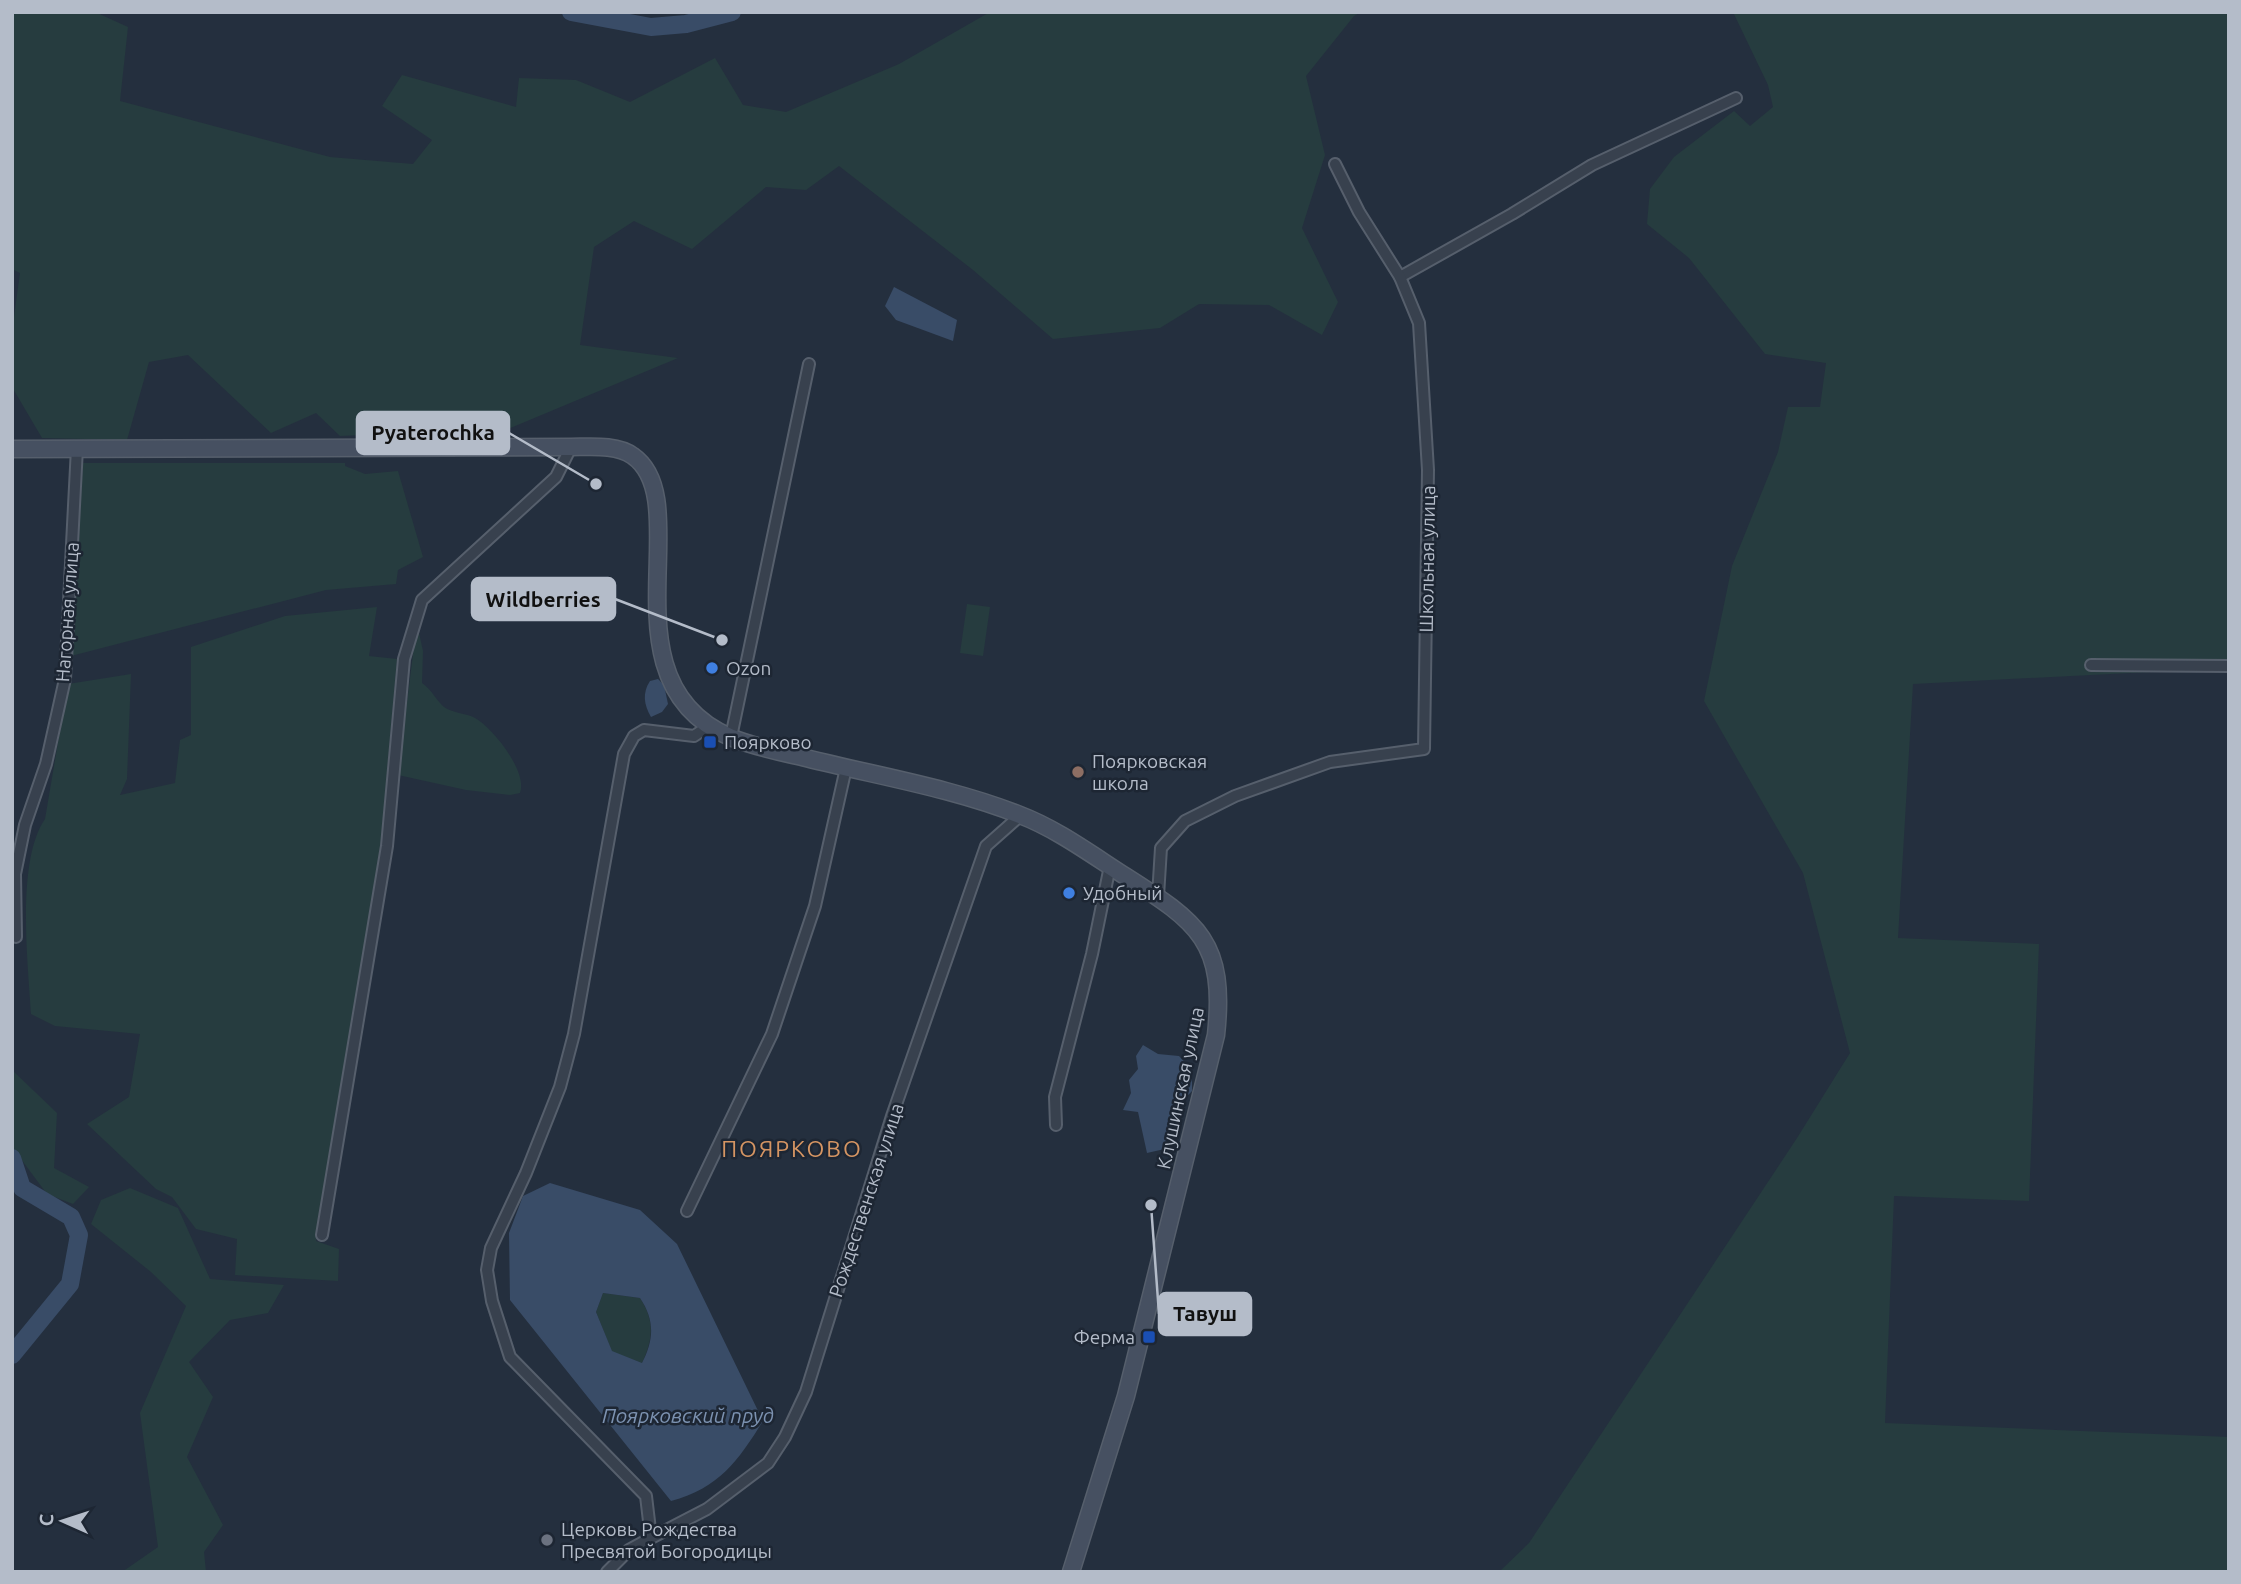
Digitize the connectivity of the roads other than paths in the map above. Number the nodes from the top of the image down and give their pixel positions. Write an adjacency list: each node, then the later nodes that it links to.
1 (1735, 98): 3 (street)
2 (1335, 164): 3 (street, Школьная улица)
3 (1400, 277): 15 (street, Школьная улица)
4 (809, 364): 11 (street)
5 (571, 447): 6 (main road, Клушинская улица); 10 (main road, Клушинская улица); 19 (street)
6 (77, 448): 7 (main road, Клушинская улица); 16 (street, Нагорная улица)
7 (12, 449)
8 (2091, 665): 9 (street)
9 (2229, 666)
10 (709, 726): 11 (main road, Клушинская улица); 20 (street)
11 (731, 737): 12 (main road, Клушинская улица)
12 (846, 768): 13 (main road, Клушинская улица); 18 (street)
13 (1021, 815): 14 (main road, Клушинская улица); 20 (street, Рождественская улица)
14 (1110, 866): 15 (main road, Клушинская улица); 17 (street)
15 (1157, 896): 22 (main road, Клушинская улица)
16 (16, 937)
17 (1056, 1125)
18 (687, 1211)
19 (322, 1235)
20 (651, 1538): 21 (street, Рождественская улица)
21 (607, 1572)
22 (1071, 1572)

